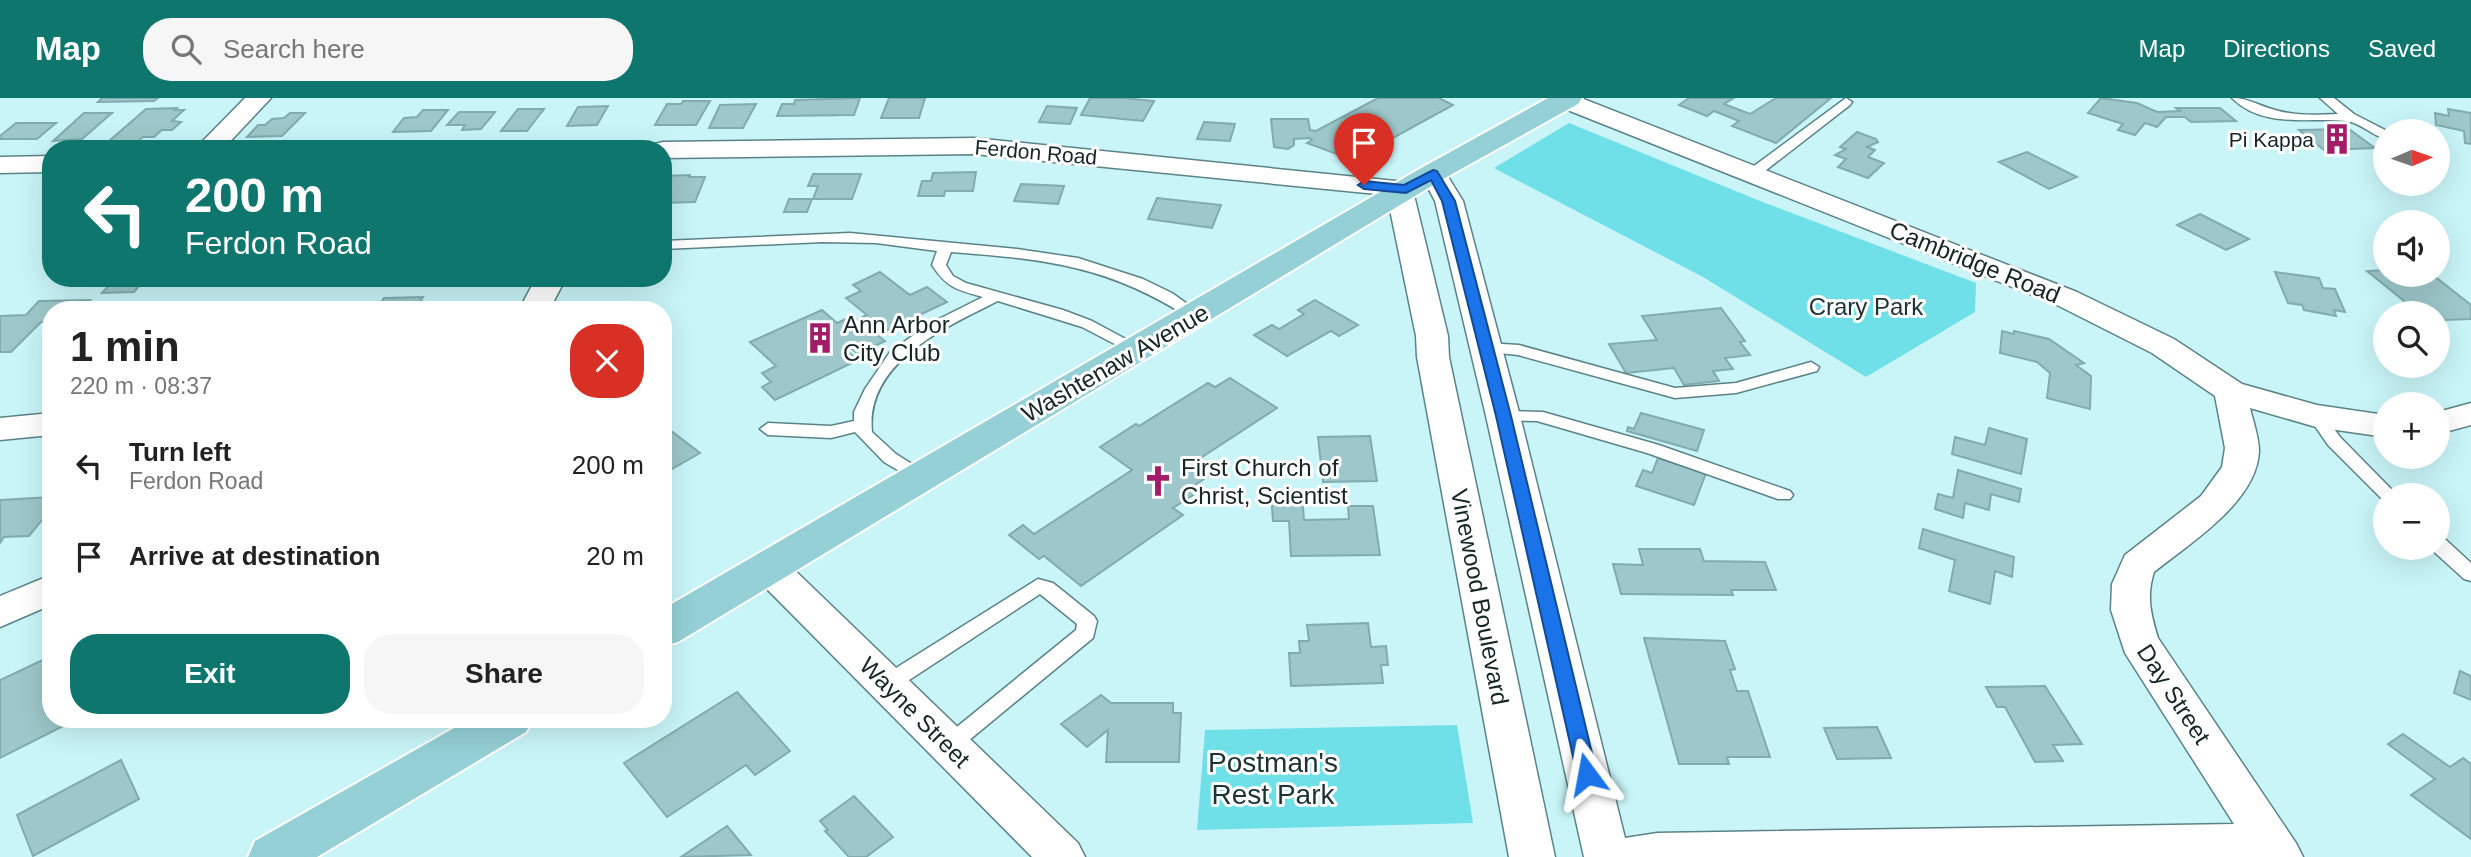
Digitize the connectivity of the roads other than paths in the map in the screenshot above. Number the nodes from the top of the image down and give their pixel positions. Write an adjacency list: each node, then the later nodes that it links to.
1 (259, 98): 8 (street)
2 (2238, 98): 6 (lane)
3 (2326, 98): 6 (lane)
4 (1564, 99): 12 (street, Cambridge Road); 13 (main road, Washtenaw Avenue)
5 (1846, 102): 12 (lane)
6 (2350, 117): 7 (lane)
7 (2373, 129)
8 (217, 140)
9 (672, 150): 13 (street, Ferdon Road)
10 (42, 164): 11 (street)
11 (0, 165)
12 (1751, 176): 22 (street, Cambridge Road)
13 (1413, 185): 17 (main road, Washtenaw Avenue); 18 (street, Vinewood Boulevard); 19 (street)
14 (672, 245): 15 (lane)
15 (946, 247): 16 (lane); 17 (lane)
16 (994, 297): 20 (lane); 29 (lane)
17 (1196, 316): 20 (main road, Washtenaw Avenue)
18 (1432, 336): 19 (street); 47 (street, Vinewood Boulevard)
19 (1484, 342): 21 (lane); 24 (street)
20 (1138, 349): 32 (main road, Washtenaw Avenue)
21 (1811, 367)
22 (2230, 391): 25 (street, Cambridge Road); 44 (street, Day Street)
23 (2471, 414): 26 (street)
24 (1503, 416): 34 (lane); 48 (street)
25 (2316, 416): 27 (street, Cambridge Road); 33 (lane)
26 (2450, 420)
27 (2373, 424)
28 (42, 425): 30 (street)
29 (863, 425): 31 (lane); 32 (lane)
30 (0, 429)
31 (768, 429)
32 (920, 477): 36 (main road, Washtenaw Avenue)
33 (2376, 483)
34 (1784, 495)
35 (2450, 555): 37 (lane)
36 (768, 567): 40 (main road, Washtenaw Avenue); 41 (street, Wayne Street)
37 (2471, 574)
38 (42, 593): 39 (street)
39 (0, 612)
40 (672, 625)
41 (887, 684): 43 (street, Wayne Street); 43 (lane)
42 (495, 728): 45 (main road)
43 (948, 746): 46 (street, Wayne Street)
44 (2275, 850): 49 (street)
45 (273, 857)
46 (1062, 857)
47 (1532, 857)
48 (1607, 857)
49 (1629, 857)

